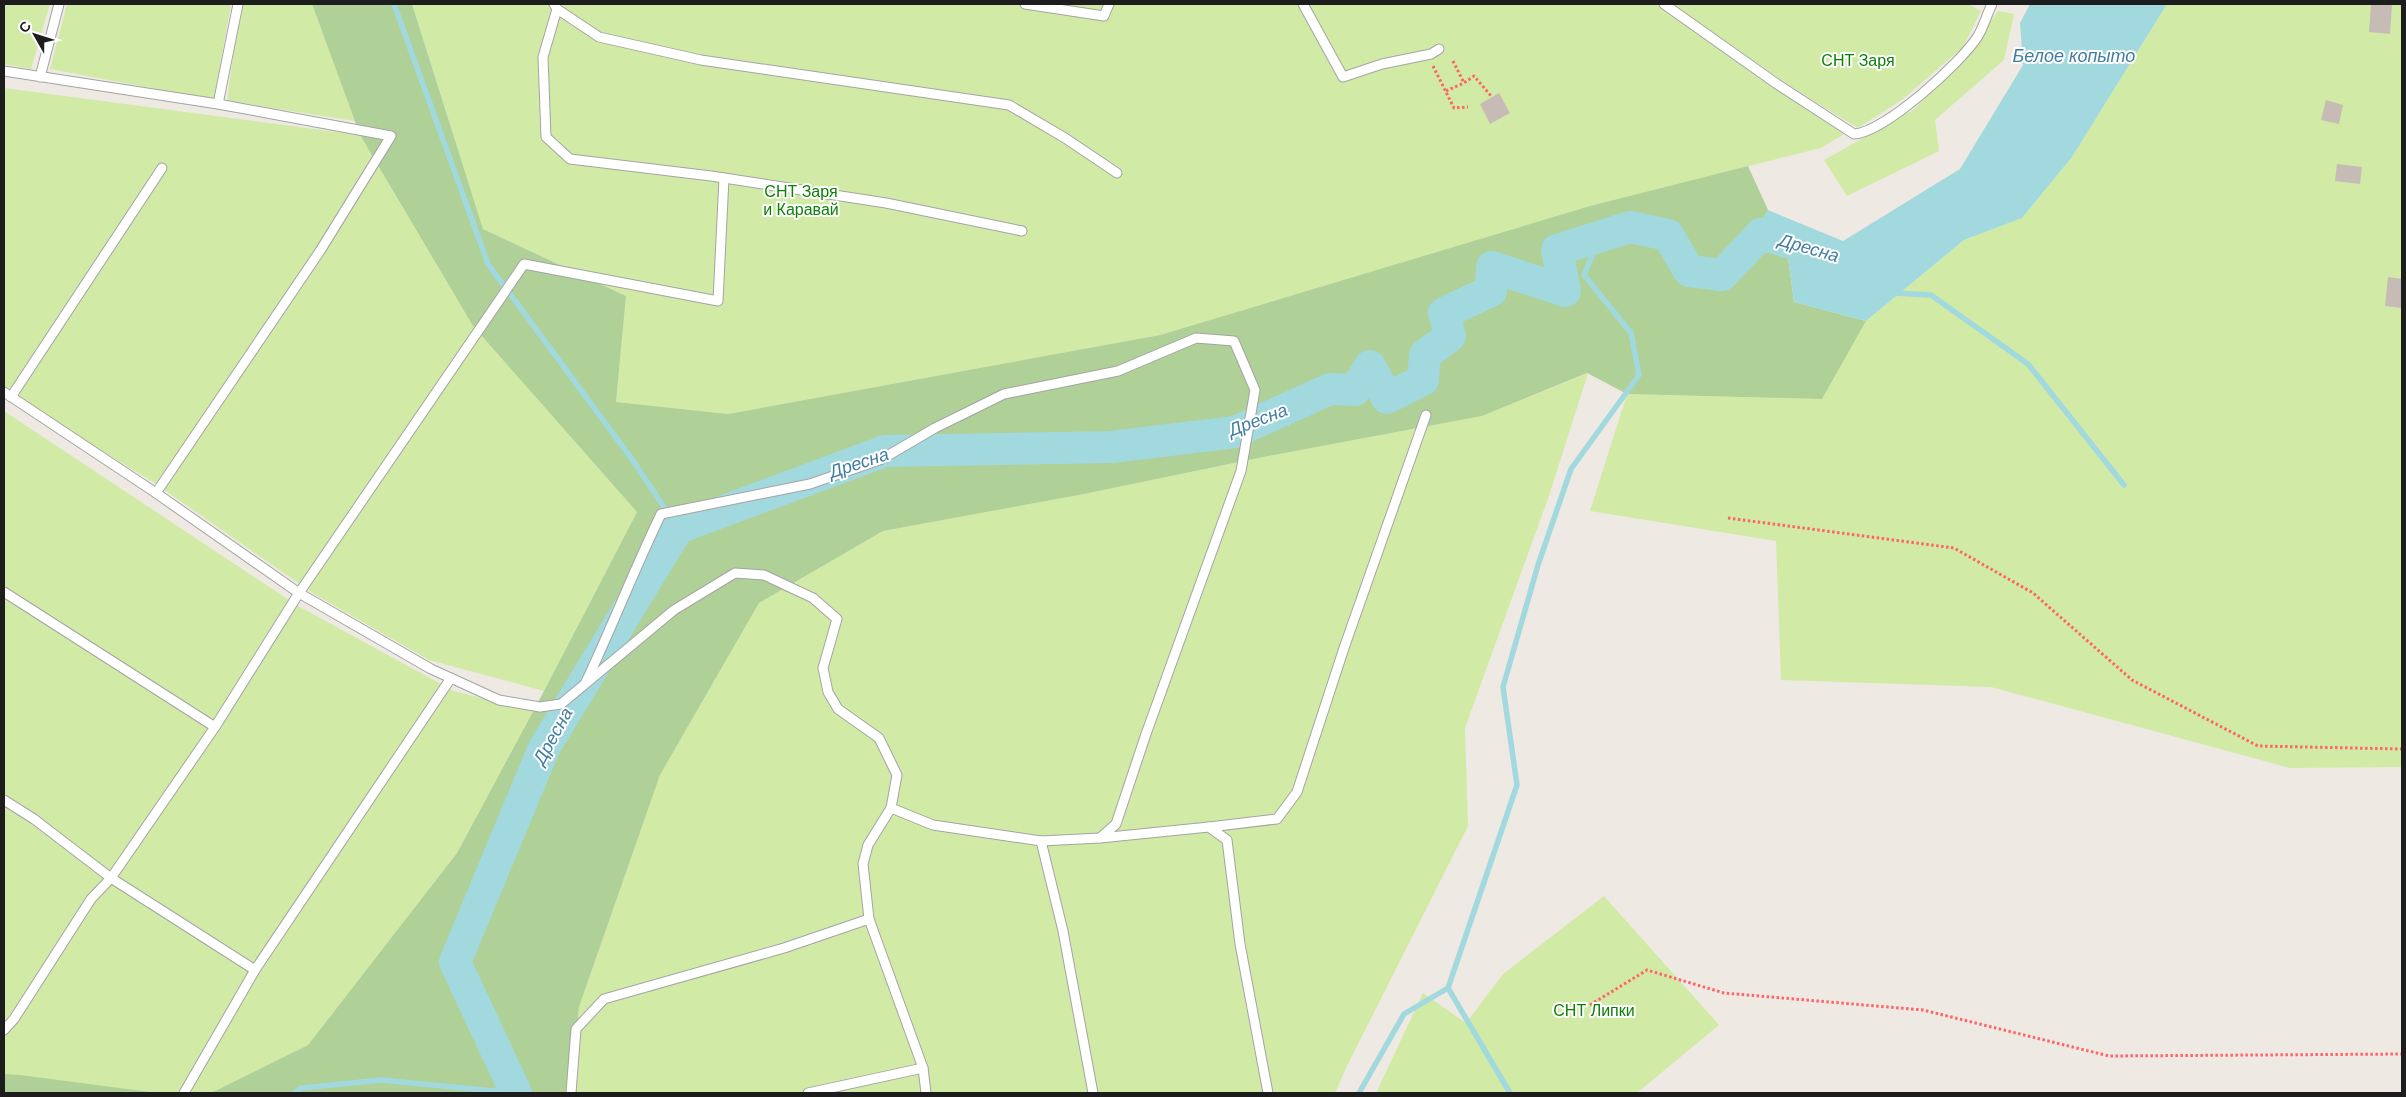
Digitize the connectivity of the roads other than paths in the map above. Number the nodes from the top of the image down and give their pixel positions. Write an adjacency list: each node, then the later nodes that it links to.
1 (59, 4): 11 (lane)
2 (238, 4): 12 (lane)
3 (1025, 4): 4 (lane)
4 (1109, 4)
5 (1303, 4): 9 (lane)
6 (1664, 4): 7 (lane)
7 (1989, 5)
8 (556, 7): 14 (lane); 15 (lane)
9 (1439, 49)
10 (4, 71): 11 (lane)
11 (40, 77): 12 (lane)
12 (218, 104): 19 (lane)
13 (162, 168): 17 (lane)
14 (1117, 173)
15 (724, 178): 16 (lane); 21 (lane)
16 (1022, 231)
17 (7, 394): 19 (lane)
18 (1426, 415): 27 (lane)
19 (156, 493): 21 (lane)
20 (4, 592): 24 (lane)
21 (299, 593): 22 (lane); 24 (lane)
22 (450, 678): 23 (lane); 32 (lane)
23 (584, 687): 26 (lane); 28 (lane)
24 (215, 727): 30 (lane)
25 (4, 800): 30 (lane)
26 (890, 808): 29 (lane); 31 (lane)
27 (1209, 827): 28 (lane); 40 (lane)
28 (1100, 838): 29 (lane)
29 (1041, 841): 39 (lane)
30 (111, 878): 32 (lane); 33 (lane)
31 (869, 919): 34 (lane); 36 (lane)
32 (255, 970): 35 (lane)
33 (4, 1030)
34 (923, 1068): 37 (lane); 38 (lane)
35 (184, 1093)
36 (571, 1093)
37 (808, 1093)
38 (926, 1093)
39 (1093, 1093)
40 (1268, 1093)

